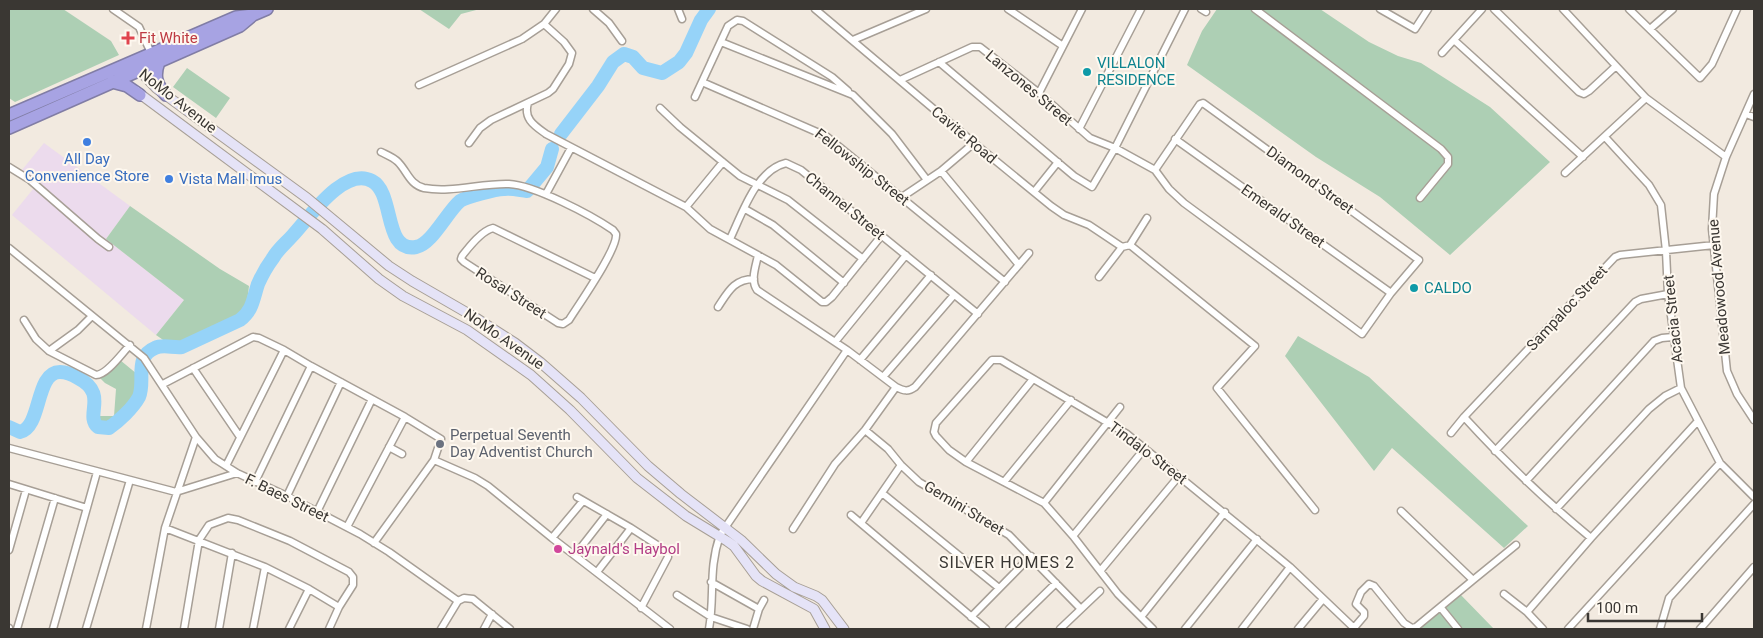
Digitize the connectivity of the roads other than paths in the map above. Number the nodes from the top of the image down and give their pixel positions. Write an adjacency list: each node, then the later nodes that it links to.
1 (113, 9): 31 (street)
2 (268, 9): 21 (highway)
3 (556, 9): 23 (street)
4 (593, 9): 27 (street)
5 (678, 9): 22 (street)
6 (815, 9): 25 (street, Cavite Road)
7 (926, 9): 25 (street)
8 (1008, 9): 29 (street)
9 (1082, 9): 29 (street)
10 (1141, 9): 54 (street)
11 (1186, 9): 60 (street)
12 (1255, 9): 75 (street)
13 (1380, 9): 14 (street)
14 (1428, 9)
15 (1482, 9): 26 (street)
16 (1494, 9): 34 (street)
17 (1563, 9): 34 (street)
18 (1630, 9): 24 (street)
19 (1673, 9): 24 (street)
20 (1737, 9): 24 (street)
21 (251, 12): 31 (highway)
22 (682, 19)
23 (544, 24): 40 (street); 48 (street)
24 (1650, 29)
25 (853, 40): 37 (street, Cavite Road)
26 (1454, 40): 30 (street); 62 (street)
27 (622, 41)
28 (721, 42): 39 (street); 45 (street); 45 (street)
29 (1063, 46): 41 (street)
30 (1442, 53)
31 (155, 60): 33 (highway); 35 (highway); 44 (highway)
32 (939, 62): 37 (street, Lanzones Street); 41 (street, Lanzones Street); 65 (street)
33 (128, 64): 35 (main road, NoMo Avenue); 36 (main road, NoMo Avenue); 51 (highway)
34 (1616, 66): 47 (street)
35 (139, 70): 36 (highway); 44 (main road, NoMo Avenue)
36 (125, 77): 38 (highway); 43 (main road, NoMo Avenue)
37 (900, 80): 58 (street, Cavite Road)
38 (112, 82): 43 (highway); 53 (highway)
39 (702, 82): 46 (street); 74 (street, Fellowship Street)
40 (419, 85)
41 (1039, 93): 54 (street, Lanzones Street)
42 (1754, 94): 50 (street, Meadowood Avenue)
43 (140, 95): 174 (main road, NoMo Avenue)
44 (166, 95): 170 (main road, NoMo Avenue)
45 (853, 96): 70 (street)
46 (695, 97)
47 (1646, 98): 55 (street); 63 (street)
48 (528, 103): 57 (street); 59 (street)
49 (660, 108): 64 (street)
50 (1746, 114): 52 (street); 63 (street, Meadowood Avenue)
51 (9, 115)
52 (1754, 117)
53 (9, 128)
54 (1078, 129): 60 (street, Lanzones Street)
55 (1605, 137): 62 (street); 86 (street, Acacia Street)
56 (1175, 139): 67 (street); 98 (street, Emerald Street); 98 (street, Diamond Street)
57 (470, 143)
58 (974, 143): 68 (street); 72 (street, Cavite Road)
59 (570, 148): 73 (street); 76 (street)
60 (1115, 148): 65 (street); 67 (street, Lanzones Street)
61 (381, 152): 73 (street)
62 (1583, 157): 69 (street)
63 (1726, 157): 82 (street, Meadowood Avenue)
64 (723, 162): 71 (street); 76 (street)
65 (1058, 162): 72 (street)
66 (9, 167): 83 (street)
67 (1155, 170): 98 (street)
68 (942, 171): 70 (street); 91 (street)
69 (1566, 173)
70 (928, 180): 74 (street)
71 (756, 184): 77 (street, Channel Street); 79 (street, Channel Street); 90 (street)
72 (1034, 192): 84 (street, Cavite Road)
73 (544, 194): 94 (street, Rosal Street)
74 (902, 197): 96 (street, Fellowship Street)
75 (1420, 198)
76 (686, 207): 80 (street)
77 (745, 210): 80 (street, Channel Street); 97 (street)
78 (1147, 218): 81 (street)
79 (882, 235): 89 (street, Channel Street); 90 (street)
80 (730, 239): 88 (street)
81 (1130, 245): 84 (street); 162 (street)
82 (1714, 245): 86 (street, Sampaloc Street); 125 (street, Meadowood Avenue)
83 (110, 247)
84 (1122, 247): 93 (street)
85 (9, 248): 103 (street, F. Baes Street)
86 (1666, 251): 99 (street, Acacia Street); 124 (street, Sampaloc Street)
87 (1029, 253): 91 (street)
88 (758, 255): 95 (street); 97 (street)
89 (906, 255): 92 (street, Channel Street); 106 (street)
90 (863, 259): 97 (street)
91 (1019, 265): 96 (street)
92 (931, 275): 100 (street, Channel Street); 111 (street)
93 (1099, 277)
94 (595, 278): 94 (street, Rosal Street)
95 (754, 279): 101 (street); 106 (street)
96 (1005, 282): 102 (street)
97 (844, 283)
98 (1391, 294)
99 (1668, 294): 105 (street, Acacia Street); 135 (street)
100 (954, 295): 102 (street, Channel Street); 114 (street)
101 (718, 308)
102 (978, 314): 118 (street)
103 (92, 316): 107 (street, F. Baes Street); 110 (street)
104 (24, 320): 110 (street)
105 (1673, 337): 119 (street, Acacia Street); 146 (street)
106 (835, 342): 109 (street)
107 (130, 345): 110 (street); 117 (street, F. Baes Street)
108 (284, 350): 112 (street); 113 (street); 131 (street)
109 (847, 350): 111 (street); 170 (street)
110 (49, 351)
111 (860, 360): 114 (street)
112 (310, 366): 116 (street); 147 (street)
113 (193, 368): 117 (street); 131 (street)
114 (884, 377): 118 (street)
115 (1033, 379): 121 (street, Tindalo Street); 138 (street); 138 (street, Tindalo Street)
116 (341, 382): 120 (street); 153 (street)
117 (163, 384): 130 (street, F. Baes Street)
118 (896, 387): 128 (street)
119 (1681, 388): 127 (street, Acacia Street); 161 (street)
120 (372, 399): 123 (street); 164 (street)
121 (1071, 400): 126 (street, Tindalo Street); 148 (street)
122 (1120, 407): 126 (street)
123 (405, 417): 132 (street); 137 (street)
124 (1464, 418): 129 (street, Sampaloc Street); 135 (street)
125 (1754, 420)
126 (1109, 422): 134 (street, Tindalo Street); 158 (street)
127 (1697, 422): 139 (street, Acacia Street); 177 (street)
128 (865, 430): 140 (street, Gemini Street); 173 (street)
129 (1452, 433)
130 (196, 437): 141 (street, F. Baes Street); 151 (street)
131 (240, 437): 141 (street)
132 (389, 447): 136 (street); 169 (street)
133 (9, 448): 142 (street)
134 (1145, 448): 144 (street, Tindalo Street); 175 (street)
135 (1495, 451): 146 (street)
136 (402, 454)
137 (434, 460): 176 (street); 180 (street)
138 (966, 462): 148 (street)
139 (1720, 463): 155 (street, Acacia Street); 240 (street)
140 (901, 465): 152 (street); 185 (street, Gemini Street)
141 (226, 466): 143 (street, F. Baes Street)
142 (97, 472): 145 (street); 160 (street)
143 (237, 473): 147 (street, F. Baes Street); 151 (street)
144 (1179, 476): 165 (street, Tindalo Street); 189 (street)
145 (130, 480): 151 (street); 214 (street)
146 (1526, 481): 161 (street)
147 (255, 482): 153 (street, F. Baes Street)
148 (1004, 482): 158 (street)
149 (9, 484): 150 (street)
150 (26, 490): 156 (street); 182 (street)
151 (176, 492): 171 (street)
152 (882, 493): 168 (street); 194 (street)
153 (287, 496): 164 (street, F. Baes Street)
154 (577, 497): 157 (street)
155 (1754, 497)
156 (55, 498): 160 (street); 212 (street)
157 (583, 501): 166 (street); 176 (street)
158 (1044, 503): 175 (street)
159 (1754, 504): 241 (street)
160 (87, 508): 213 (street)
161 (1556, 509): 177 (street)
162 (1315, 510)
163 (1401, 511): 191 (street)
164 (317, 512): 169 (street, F. Baes Street)
165 (1225, 512): 178 (street, Tindalo Street); 211 (street)
166 (607, 514): 172 (street); 184 (street)
167 (851, 515): 168 (street)
168 (861, 523): 210 (street)
169 (347, 527): 180 (street, F. Baes Street)
170 (726, 527): 174 (street); 229 (main road, NoMo Avenue)
171 (165, 528): 179 (street); 215 (street)
172 (631, 528): 190 (street); 203 (street)
173 (793, 529)
174 (720, 535): 192 (street); 228 (main road, NoMo Avenue)
175 (1073, 536): 189 (street)
176 (552, 538): 184 (street)
177 (1591, 538): 207 (street)
178 (1257, 539): 187 (street, Tindalo Street); 234 (street)
179 (199, 540): 183 (street); 202 (street); 216 (street)
180 (374, 543): 201 (street, F. Baes Street)
181 (1516, 545): 191 (street)
182 (9, 550)
183 (232, 553): 186 (street); 217 (street)
184 (575, 555): 190 (street)
185 (1031, 556): 193 (street, Gemini Street); 194 (street)
186 (265, 567): 195 (street); 218 (street)
187 (1290, 567): 199 (street, Tindalo Street); 235 (street)
188 (1754, 567): 242 (street)
189 (1100, 570): 211 (street)
190 (597, 572): 203 (street)
191 (1473, 580): 204 (street)
192 (711, 582): 206 (street); 209 (street)
193 (1056, 583): 205 (street, Gemini Street); 231 (street)
194 (999, 588): 210 (street)
195 (309, 589): 202 (street); 219 (street)
196 (1100, 591): 205 (street)
197 (1504, 594): 207 (street)
198 (677, 595): 209 (street)
199 (1323, 599): 236 (street); 237 (street, Tindalo Street)
200 (764, 600): 206 (street)
201 (458, 601): 208 (street); 221 (street)
202 (339, 607): 220 (street)
203 (641, 608): 224 (street)
204 (1441, 608): 237 (street); 238 (street)
205 (1081, 609): 232 (street)
206 (759, 610): 227 (street)
207 (1527, 612): 239 (street)
208 (492, 614): 222 (street); 223 (street)
209 (711, 616): 225 (street); 226 (street)
210 (971, 617): 230 (street)
211 (1141, 617): 233 (street)
212 (17, 629)
213 (53, 629)
214 (86, 629)
215 (146, 629)
216 (184, 629)
217 (219, 629)
218 (253, 629)
219 (289, 629)
220 (329, 629)
221 (441, 629)
222 (484, 629)
223 (510, 629)
224 (670, 629)
225 (709, 629)
226 (747, 629)
227 (753, 629)
228 (825, 629)
229 (844, 629)
230 (986, 629)
231 (1009, 629)
232 (1060, 629)
233 (1153, 629)
234 (1184, 629)
235 (1242, 629)
236 (1298, 629)
237 (1354, 629)
238 (1458, 629)
239 (1543, 629)
240 (1568, 629)
241 (1660, 629)
242 (1700, 629)

